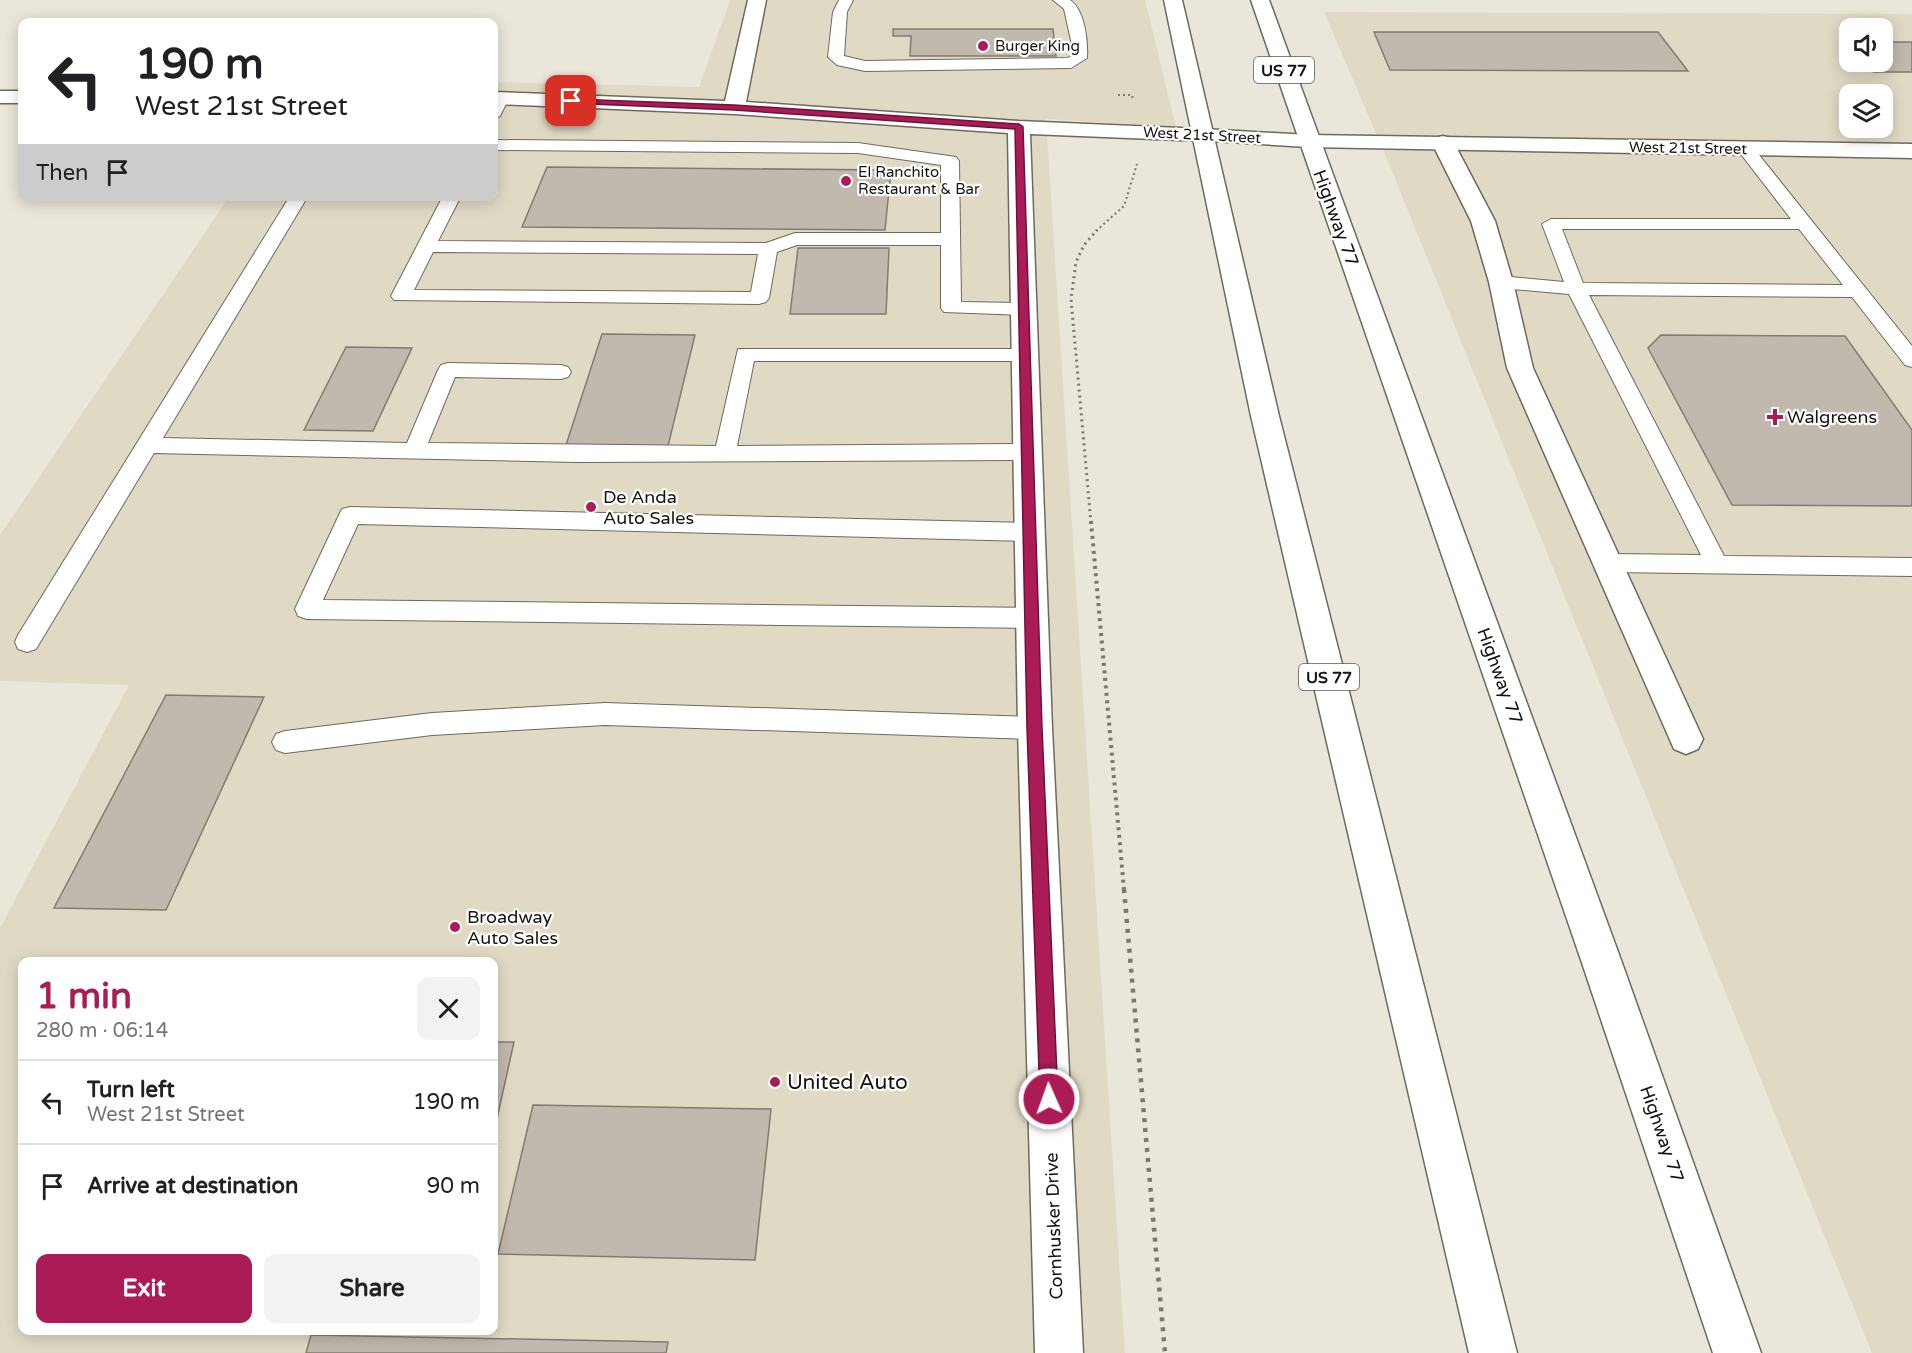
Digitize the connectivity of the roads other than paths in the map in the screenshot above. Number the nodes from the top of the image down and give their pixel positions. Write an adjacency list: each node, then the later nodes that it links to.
1 (757, 0): 9 (main road)
2 (846, 0): 3 (lane)
3 (1060, 0)
4 (1173, 0): 11 (main road, US 77)
5 (1260, 0): 12 (main road, Highway 77 / US 77)
6 (0, 97): 7 (main road)
7 (18, 97)
8 (498, 103): 9 (main road, West 21st Street)
9 (734, 108): 10 (main road, West 21st Street)
10 (1019, 127): 11 (main road, West 21st Street); 26 (main road, Cornhusker Drive)
11 (1203, 135): 12 (main road, West 21st Street); 44 (main road, US 77)
12 (1308, 141): 13 (main road, West 21st Street); 45 (main road, Highway 77 / US 77)
13 (1443, 143): 15 (main road, West 21st Street); 23 (main road)
14 (498, 145): 20 (lane)
15 (1745, 148): 16 (main road, West 21st Street); 19 (lane)
16 (1912, 152)
17 (296, 201): 30 (lane)
18 (450, 201): 21 (lane)
19 (1804, 224): 24 (lane); 25 (lane)
20 (951, 238): 22 (lane); 26 (lane)
21 (428, 246): 22 (lane); 22 (lane)
22 (768, 249)
23 (1501, 282): 24 (lane); 35 (main road)
24 (1576, 289): 25 (lane); 36 (lane)
25 (1857, 291): 28 (lane)
26 (1022, 309): 27 (main road, Cornhusker Drive)
27 (1025, 356): 32 (main road, Cornhusker Drive); 33 (lane)
28 (1912, 360)
29 (561, 372): 31 (lane)
30 (145, 444): 31 (lane); 39 (lane)
31 (414, 451): 33 (lane)
32 (1027, 452): 33 (lane); 34 (main road, Cornhusker Drive)
33 (725, 453)
34 (1029, 532): 38 (main road, Cornhusker Drive); 38 (lane)
35 (1608, 563): 36 (lane); 41 (main road)
36 (1717, 564): 37 (lane)
37 (1912, 567)
38 (1032, 618): 40 (main road, Cornhusker Drive)
39 (27, 642)
40 (1035, 728): 42 (lane); 43 (main road, Cornhusker Drive)
41 (1686, 739)
42 (285, 742)
43 (1059, 1353)
44 (1493, 1353)
45 (1737, 1353)

